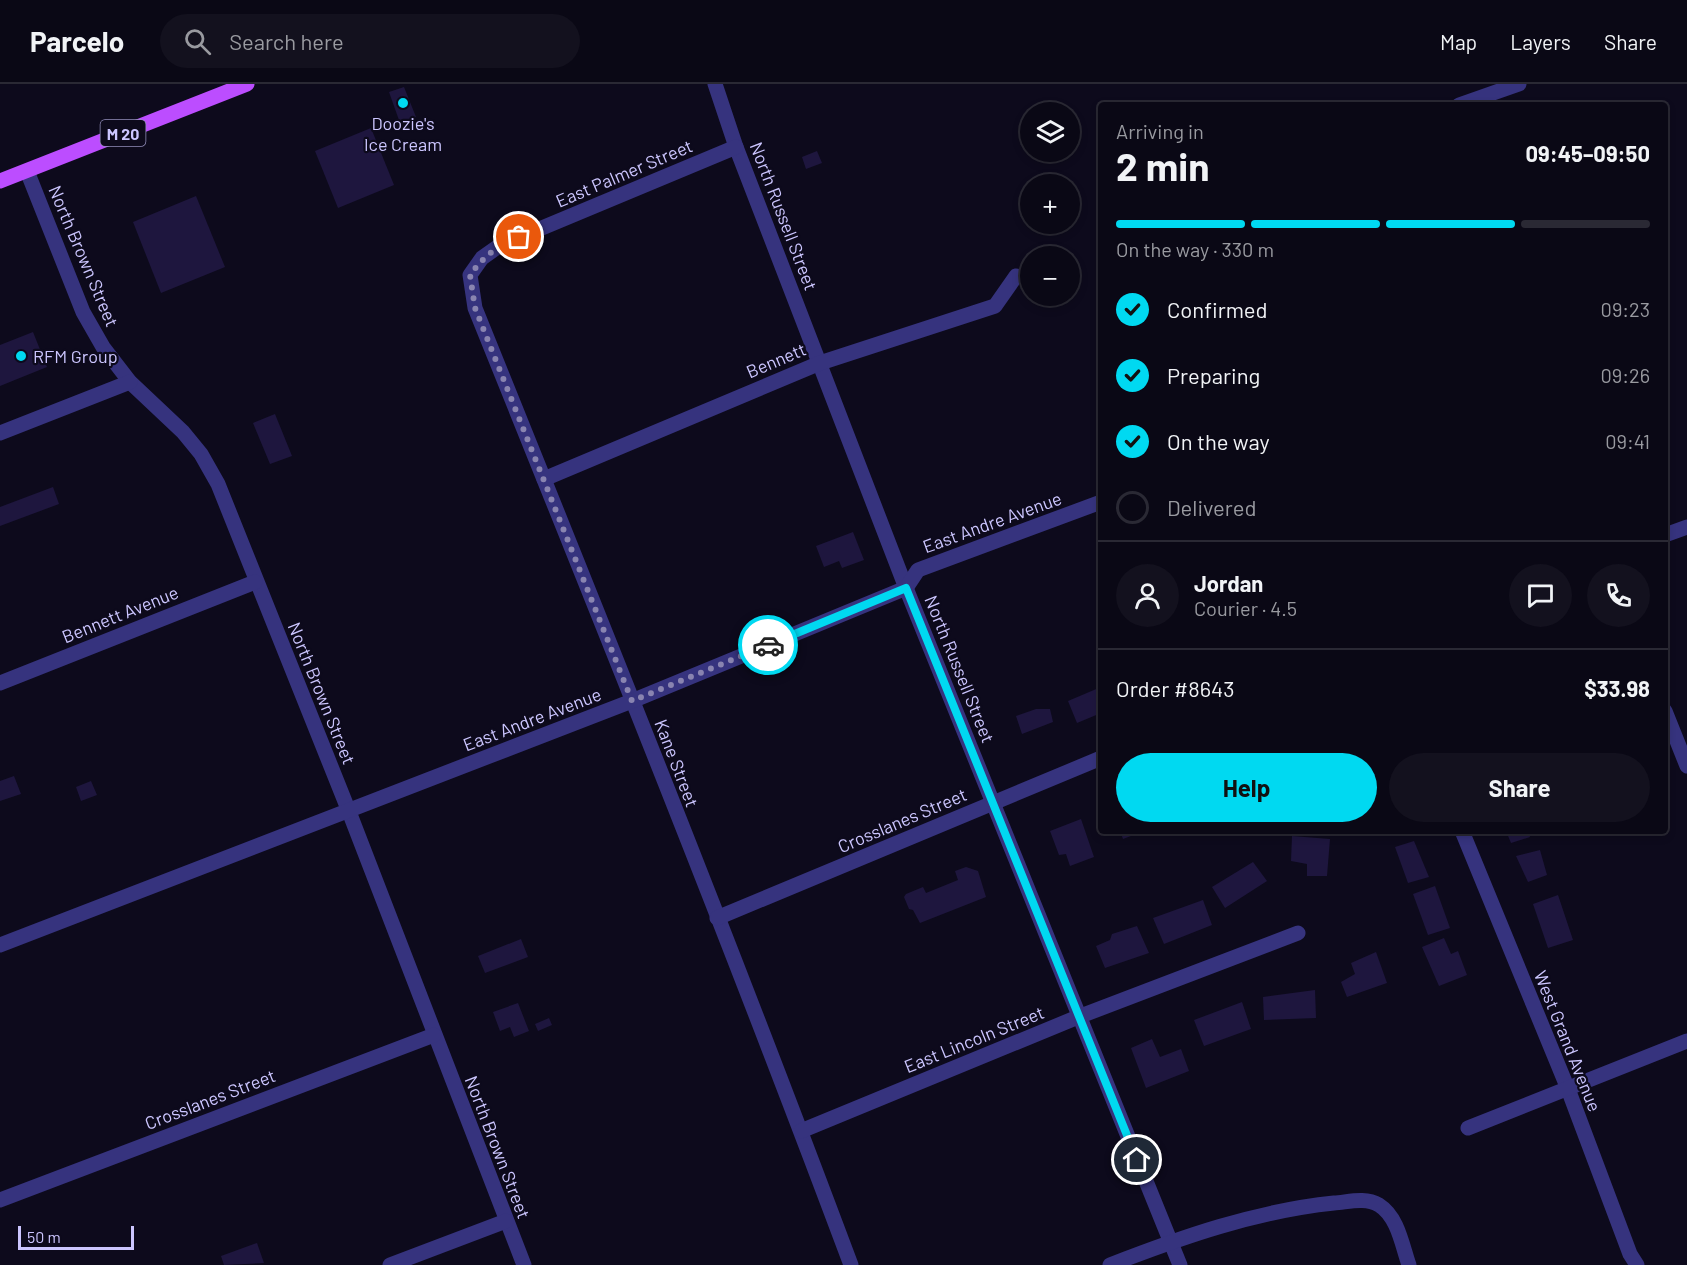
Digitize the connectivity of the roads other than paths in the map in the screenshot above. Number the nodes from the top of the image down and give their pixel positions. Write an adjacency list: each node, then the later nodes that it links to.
1 (247, 84): 6 (main road, M 20)
2 (715, 84): 5 (street, North Russell Street)
3 (1519, 84): 4 (street)
4 (1468, 102)
5 (736, 147): 8 (street, East Palmer Street); 10 (street, North Russell Street)
6 (27, 171): 7 (main road, M 20); 11 (street, North Brown Street)
7 (0, 181)
8 (470, 275): 13 (street, Kane Street)
9 (1016, 276): 10 (street, Bennett)
10 (820, 363): 13 (street, Bennett); 18 (street, North Russell Street)
11 (130, 382): 12 (street); 17 (street, North Brown Street)
12 (0, 433)
13 (544, 479): 20 (street, Kane Street)
14 (1098, 503): 18 (street, East Andre Avenue)
15 (1687, 527): 16 (street)
16 (1668, 534)
17 (255, 582): 19 (street, Bennett Avenue); 25 (street, North Brown Street)
18 (906, 588): 20 (street, East Andre Avenue); 24 (street, North Russell Street)
19 (0, 683)
20 (632, 701): 25 (street, East Andre Avenue); 27 (street, Kane Street)
21 (1668, 718): 23 (street)
22 (1098, 759): 24 (street, Crosslanes Street)
23 (1687, 766)
24 (994, 803): 27 (street, Crosslanes Street); 30 (street, North Russell Street)
25 (348, 809): 29 (street, East Andre Avenue); 31 (street, North Brown Street)
26 (1463, 834): 33 (street, West Grand Avenue)
27 (717, 918): 35 (street, Kane Street)
28 (1298, 933): 30 (street, East Lincoln Street)
29 (0, 945)
30 (1078, 1017): 35 (street, East Lincoln Street); 38 (street, North Russell Street)
31 (434, 1035): 36 (street, Crosslanes Street); 37 (street, North Brown Street)
32 (1687, 1041): 33 (street)
33 (1568, 1089): 34 (street); 45 (street, West Grand Avenue)
34 (1467, 1128)
35 (801, 1131): 41 (street, Kane Street)
36 (0, 1200)
37 (506, 1221): 39 (street); 40 (street, North Brown Street)
38 (1170, 1242): 42 (street); 43 (street, North Russell Street); 44 (street)
39 (390, 1265)
40 (524, 1265)
41 (851, 1265)
42 (1110, 1265)
43 (1180, 1265)
44 (1409, 1265)
45 (1637, 1265)

